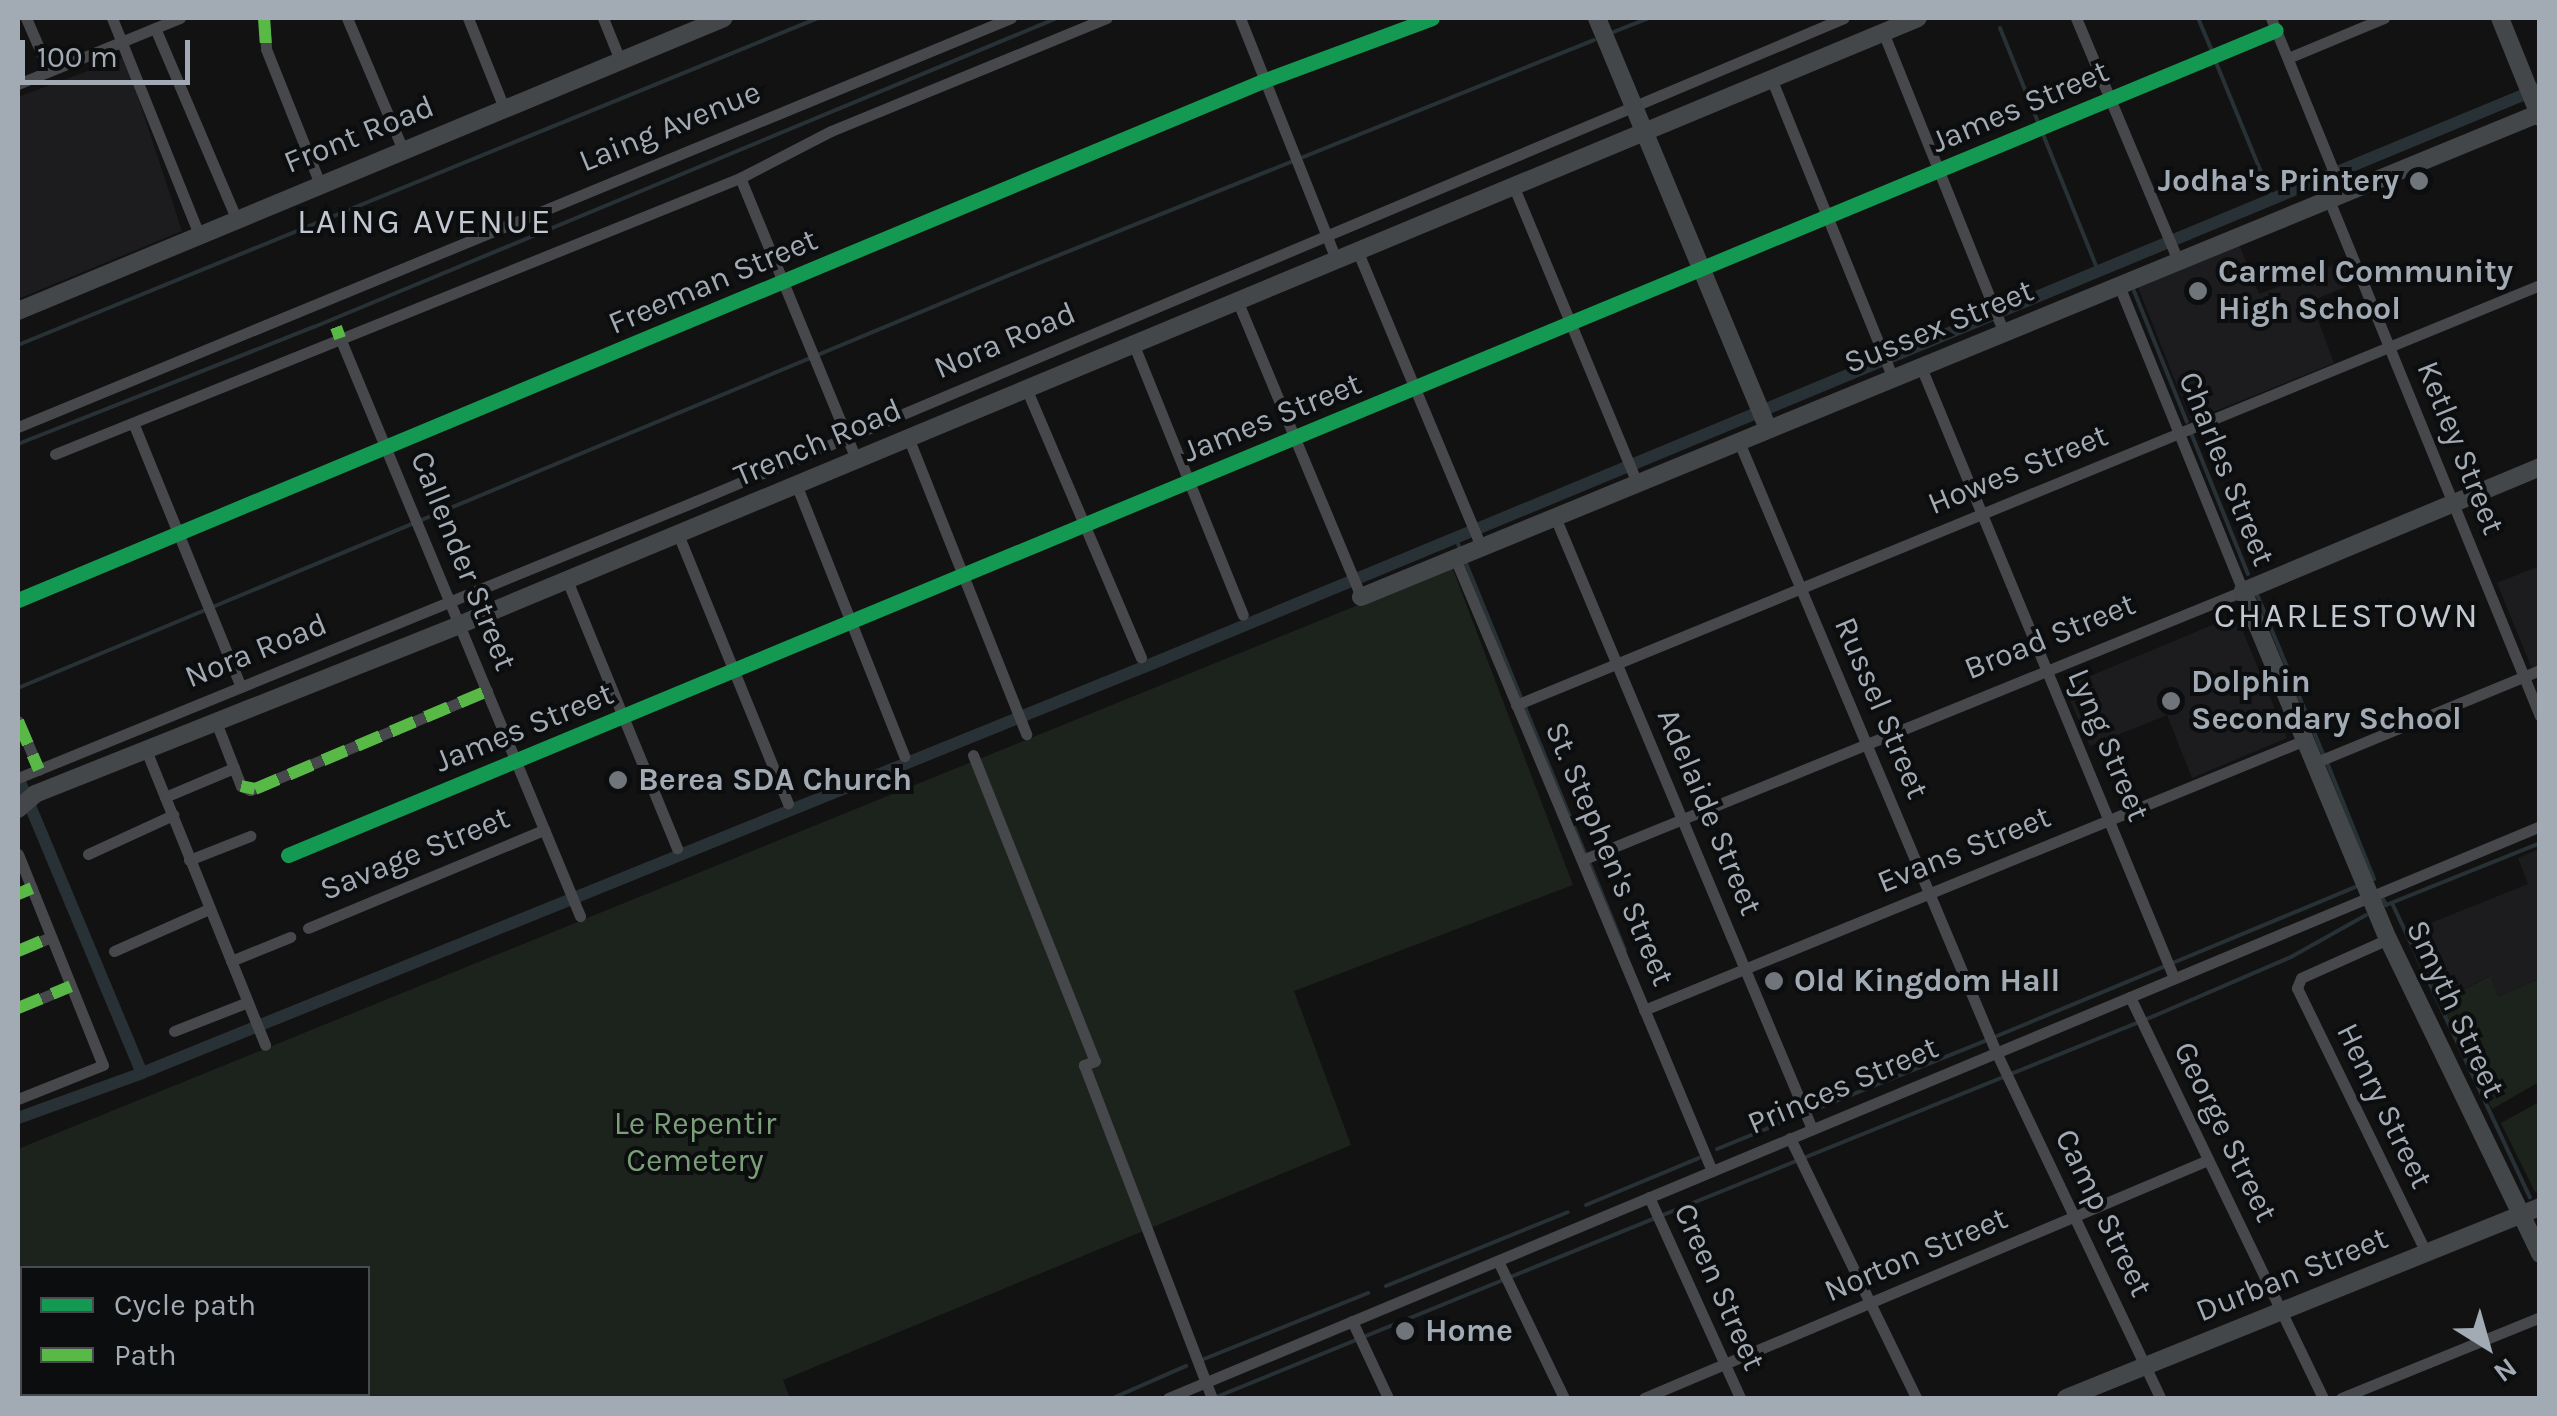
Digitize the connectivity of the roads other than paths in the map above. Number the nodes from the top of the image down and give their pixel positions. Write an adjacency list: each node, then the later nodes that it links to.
1 (26, 18): 25 (street)
2 (112, 18): 22 (street)
3 (180, 18): 20 (street)
4 (264, 18): 37 (street)
5 (347, 18): 34 (street)
6 (468, 18): 31 (street)
7 (604, 18): 24 (street)
8 (724, 18): 24 (street, Front Road)
9 (1011, 18): 64 (street, Laing Avenue)
10 (1107, 18): 36 (street)
11 (1240, 18): 27 (street)
12 (1432, 18): 27 (street, Freeman Street)
13 (1596, 18): 30 (street)
14 (1844, 18): 30 (street, Nora Road)
15 (1918, 18): 21 (street, Trench Road)
16 (2076, 18): 29 (street)
17 (2384, 18): 23 (street)
18 (2500, 18): 32 (street)
19 (2274, 24): 23 (street, Ketley Street); 29 (street, James Street)
20 (154, 28): 22 (street); 41 (street)
21 (1883, 32): 26 (street, Trench Road); 35 (street)
22 (122, 42): 25 (street); 42 (street)
23 (2288, 58): 39 (street, Ketley Street)
24 (620, 60): 31 (street, Front Road)
25 (49, 71): 28 (street)
26 (1771, 78): 33 (street, Trench Road); 40 (street)
27 (1264, 80): 43 (street); 48 (street, Freeman Street)
28 (18, 84)
29 (2110, 98): 35 (street, James Street); 45 (street)
30 (1632, 106): 33 (street); 43 (street, Nora Road)
31 (504, 108): 34 (street, Front Road)
32 (2538, 113): 39 (street, Sussex Street)
33 (1642, 131): 38 (street, Trench Road); 47 (street)
34 (403, 150): 37 (street, Front Road)
35 (1938, 170): 40 (street, James Street); 54 (street)
36 (740, 178): 48 (street); 55 (street)
37 (320, 184): 41 (street, Front Road)
38 (1513, 185): 44 (street, Trench Road); 53 (street)
39 (2336, 192): 45 (street, Sussex Street); 57 (street, Ketley Street)
40 (1827, 217): 47 (street, James Street); 59 (street)
41 (236, 218): 42 (street, Front Road)
42 (199, 234): 52 (street, Front Road)
43 (1327, 237): 46 (street); 66 (street, Nora Road)
44 (1357, 250): 46 (street, Trench Road); 61 (street)
45 (2176, 255): 49 (street, Sussex Street)
46 (1336, 259): 51 (street, Trench Road)
47 (1701, 271): 53 (street, James Street); 62 (street)
48 (782, 283): 66 (street); 70 (street, Freeman Street)
49 (2119, 286): 54 (street, Sussex Street); 65 (street, Charles Street)
50 (2540, 286): 57 (street, Howes Street)
51 (1237, 300): 56 (street, Trench Road); 68 (street)
52 (18, 310)
53 (1572, 322): 61 (street, James Street); 74 (street)
54 (2002, 328): 58 (street, Sussex Street)
55 (340, 338): 63 (street); 70 (street, Callender Street)
56 (1133, 344): 60 (street, Trench Road); 75 (street)
57 (2389, 347): 65 (street, Howes Street); 77 (street, Ketley Street)
58 (1921, 367): 59 (street, Sussex Street); 78 (street, Lyng Street)
59 (1891, 373): 62 (street, Sussex Street)
60 (1026, 388): 67 (street, Trench Road); 80 (street)
61 (1415, 389): 68 (street, James Street); 83 (street)
62 (1762, 416): 69 (street, Sussex Street)
63 (134, 426): 71 (street); 82 (street)
64 (18, 427)
65 (2179, 433): 78 (street, Howes Street); 88 (street, Charles Street)
66 (846, 437): 72 (street); 91 (street, Nora Road)
67 (908, 438): 72 (street, Trench Road); 85 (street)
68 (1295, 438): 75 (street, James Street); 89 (street)
69 (1739, 442): 74 (street, Sussex Street); 87 (street, Russel Street)
70 (386, 449): 82 (street, Freeman Street); 91 (street, Callender Street)
71 (54, 454)
72 (856, 459): 76 (street, Trench Road)
73 (2540, 467): 77 (street, Broad Street)
74 (1636, 481): 79 (street, Sussex Street)
75 (1190, 482): 80 (street, James Street); 92 (street)
76 (796, 484): 81 (street, Trench Road); 93 (street)
77 (2453, 504): 88 (street, Broad Street); 100 (street, Ketley Street)
78 (1982, 514): 87 (street, Howes Street); 97 (street, Lyng Street)
79 (1555, 517): 83 (street, Sussex Street); 96 (street, Adelaide Street)
80 (1085, 526): 85 (street, James Street); 95 (street)
81 (678, 534): 86 (street, Trench Road); 99 (street)
82 (178, 535): 90 (street, Freeman Street); 101 (street)
83 (1481, 547): 84 (street, Sussex Street)
84 (1455, 558): 89 (street, Sussex Street); 103 (street, St. Stephen's Street)
85 (963, 576): 93 (street, James Street); 108 (street)
86 (566, 580): 94 (street, Trench Road); 105 (street)
87 (1801, 588): 96 (street, Howes Street); 110 (street, Russel Street)
88 (2243, 591): 97 (street, Broad Street); 109 (street, Charles Street)
89 (1361, 596)
90 (18, 600)
91 (450, 602): 94 (street, Callender Street); 101 (street, Nora Road)
92 (1244, 616)
93 (851, 622): 99 (street, James Street); 113 (street)
94 (459, 625): 102 (street, Callender Street); 107 (street, Trench Road)
95 (1141, 658)
96 (1617, 664): 103 (street, Howes Street); 123 (street, Adelaide Street)
97 (2047, 670): 110 (street, Broad Street); 124 (street, Lyng Street)
98 (2540, 670): 100 (street)
99 (734, 671): 105 (street, James Street); 120 (street)
100 (2523, 676): 104 (street, Ketley Street); 115 (street)
101 (242, 687): 117 (street, Nora Road)
102 (487, 692): 114 (street, Callender Street); 116 (street)
103 (1516, 705): 133 (street, St. Stephen's Street)
104 (2540, 716)
105 (623, 717): 114 (street, James Street); 128 (street)
106 (18, 721): 117 (street)
107 (216, 722): 111 (street, Trench Road); 116 (street)
108 (1026, 734)
109 (2305, 740): 115 (street, Charles Street); 124 (street, Evans Street)
110 (1866, 743): 123 (street, Broad Street); 136 (street, Russel Street)
111 (146, 750): 119 (street); 121 (street, Trench Road)
112 (973, 755): 174 (street)
113 (904, 756)
114 (516, 761): 126 (street, Callender Street); 131 (street, James Street)
115 (2314, 763): 137 (street, Charles Street)
116 (234, 768): 119 (street)
117 (39, 770): 118 (street, Nora Road)
118 (18, 778)
119 (165, 796): 122 (street)
120 (788, 804)
121 (18, 809)
122 (172, 815): 130 (street); 132 (street)
123 (1682, 819): 133 (street, Broad Street); 147 (street, Adelaide Street)
124 (2109, 820): 136 (street, Evans Street); 148 (street, Lyng Street)
125 (2540, 826): 137 (street, Princes Street)
126 (544, 830): 139 (street, Callender Street); 140 (street, Savage Street)
127 (250, 836): 132 (street)
128 (678, 848)
129 (18, 854): 134 (street)
130 (88, 854)
131 (288, 855)
132 (189, 860): 138 (street)
133 (1582, 860): 153 (street, St. Stephen's Street)
134 (32, 888): 135 (street); 142 (street)
135 (18, 894)
136 (1929, 894): 147 (street, Evans Street); 156 (street, Russel Street)
137 (2370, 897): 143 (street, Smyth Street); 148 (street, Princes Street)
138 (210, 909): 145 (street); 146 (street)
139 (578, 913)
140 (308, 928)
141 (290, 936): 146 (street)
142 (51, 937): 144 (street); 149 (street)
143 (2388, 939): 163 (street, Smyth Street); 165 (street, Henry Street)
144 (18, 951)
145 (114, 951)
146 (230, 961): 151 (street)
147 (1744, 969): 153 (street, Evans Street); 158 (street, Adelaide Street)
148 (2174, 978): 150 (street, Princes Street)
149 (71, 986): 152 (street); 157 (street)
150 (2130, 997): 156 (street, Princes Street); 160 (street, George Street)
151 (248, 1002): 154 (street); 155 (street)
152 (18, 1008)
153 (1644, 1010): 161 (street, St. Stephen's Street)
154 (174, 1030)
155 (265, 1045)
156 (1996, 1052): 158 (street, Princes Street); 164 (street, Camp Street)
157 (18, 1099)
158 (1812, 1129): 159 (street, Princes Street)
159 (1790, 1138): 161 (street, Princes Street); 168 (street)
160 (2208, 1160): 164 (street, Norton Street); 169 (street, George Street)
161 (1712, 1171): 162 (street, Princes Street)
162 (1651, 1202): 167 (street, Princes Street); 172 (street, Creen Street)
163 (2530, 1211): 165 (street, Durban Street); 166 (street, Smyth Street)
164 (2073, 1217): 168 (street, Norton Street); 173 (street, Camp Street)
165 (2426, 1254): 169 (street, Durban Street)
166 (2540, 1254)
167 (1499, 1265): 171 (street, Princes Street); 177 (street)
168 (1871, 1305): 172 (street, Norton Street); 180 (street)
169 (2281, 1312): 173 (street, Durban Street); 183 (street, George Street)
170 (2540, 1317): 184 (street)
171 (1354, 1325): 174 (street, Princes Street); 176 (street)
172 (1724, 1366): 178 (street, Norton Street); 179 (street, Creen Street)
173 (2146, 1366): 181 (street, Durban Street); 182 (street, Camp Street)
174 (1208, 1391): 175 (street, Princes Street)
175 (1168, 1398)
176 (1388, 1398)
177 (1564, 1398)
178 (1644, 1398)
179 (1740, 1398)
180 (1916, 1398)
181 (2066, 1398)
182 (2160, 1398)
183 (2323, 1398)
184 (2341, 1398)

